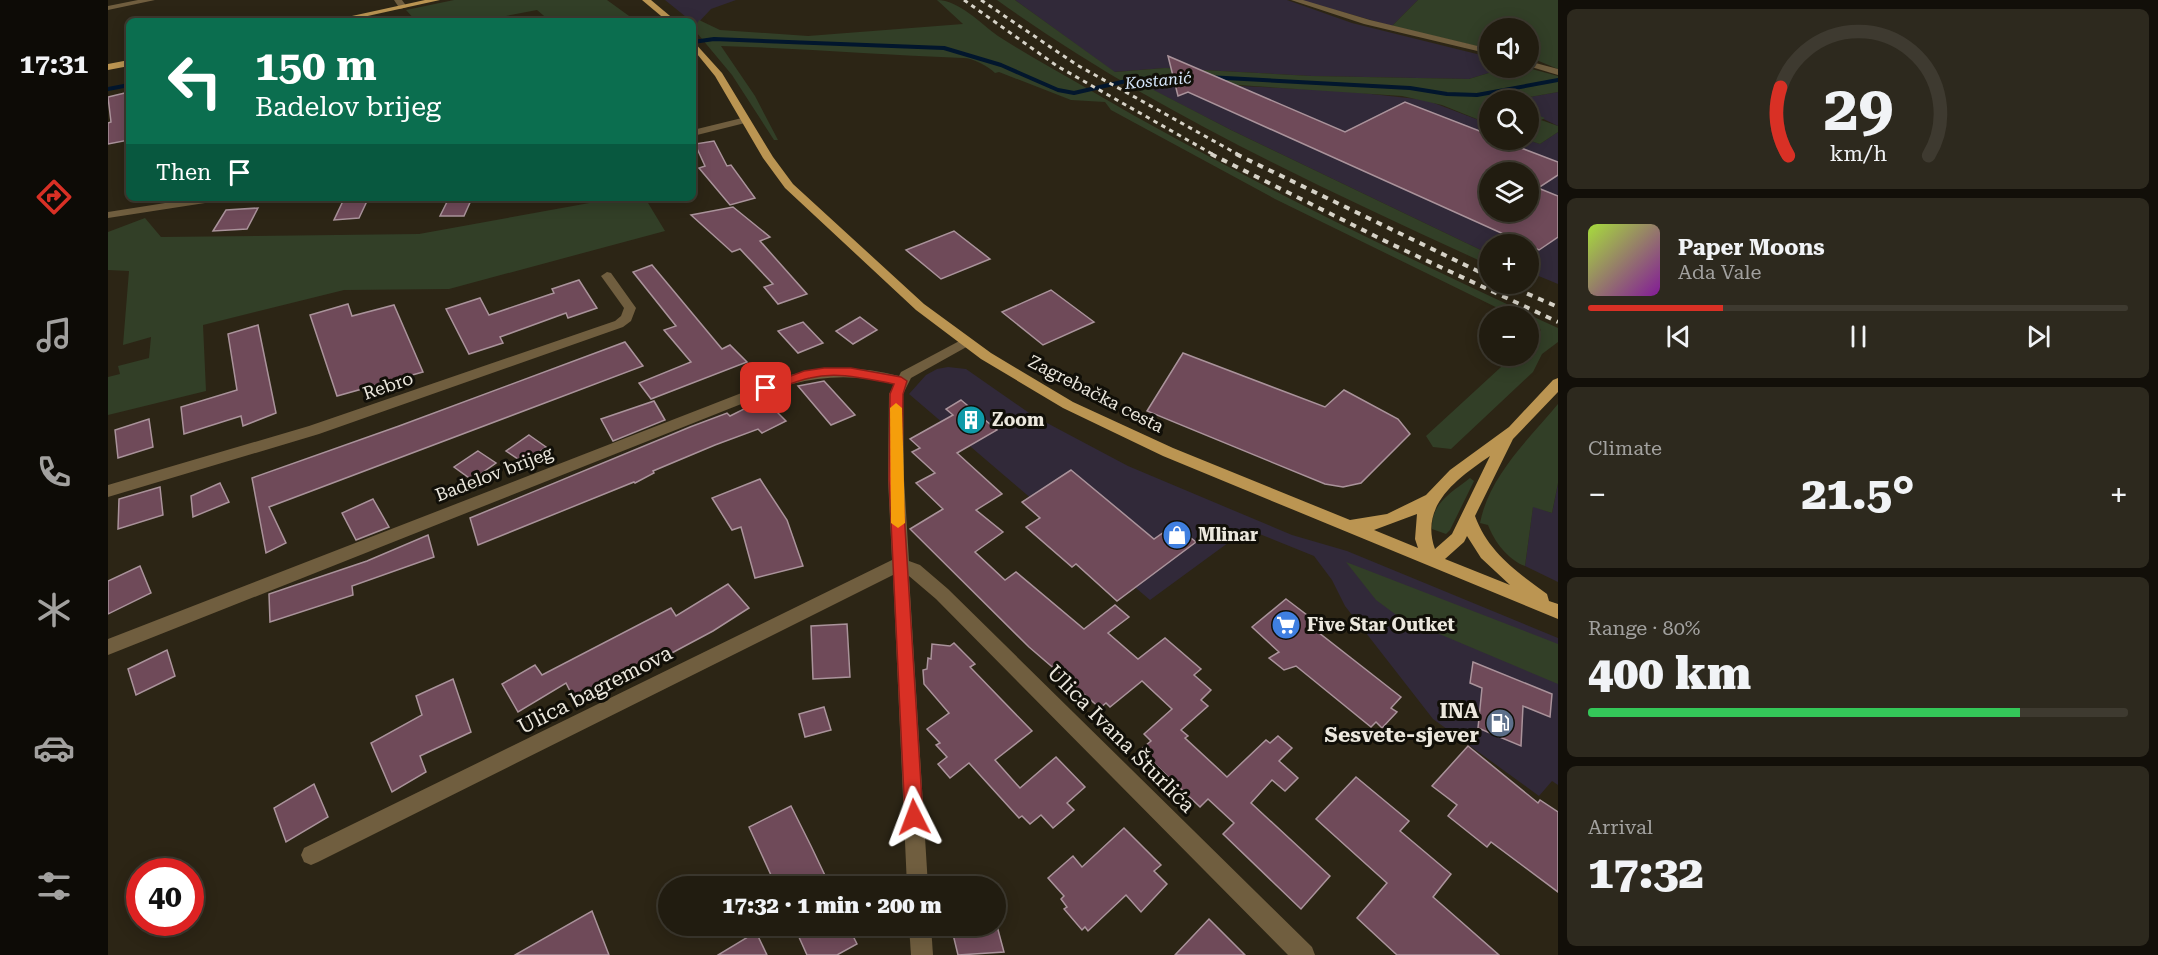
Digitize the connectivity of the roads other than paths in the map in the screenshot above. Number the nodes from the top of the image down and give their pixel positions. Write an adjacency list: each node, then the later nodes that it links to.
1 (151, 0): 6 (street)
2 (436, 0): 5 (main road)
3 (646, 0): 8 (main road)
4 (1295, 0): 10 (street)
5 (400, 3): 7 (main road)
6 (108, 8)
7 (344, 18)
8 (668, 18)
9 (696, 47): 15 (main road, Zagrebačka cesta)
10 (1479, 49)
11 (126, 64): 13 (main road)
12 (1539, 66): 14 (street)
13 (108, 67)
14 (1557, 72)
15 (746, 120): 16 (street); 20 (main road, Zagrebačka cesta)
16 (696, 132)
17 (199, 201): 18 (street)
18 (108, 215)
19 (607, 276): 24 (street, Rebro)
20 (965, 342): 21 (street); 27 (main road, Zagrebačka cesta)
21 (901, 381): 29 (street); 31 (street, Badelov brijeg)
22 (1558, 383): 23 (main road)
23 (1509, 435): 25 (main road); 26 (main road)
24 (108, 491)
25 (1430, 499): 27 (main road); 28 (main road)
26 (1468, 516): 28 (main road); 30 (main road)
27 (1345, 526): 28 (main road, Zagrebačka cesta)
28 (1431, 561): 30 (main road, Zagrebačka cesta)
29 (900, 564): 32 (street, Ulica bagremova); 33 (street); 36 (street, Ulica Ivana Šturlića)
30 (1556, 611)
31 (108, 647)
32 (310, 855)
33 (917, 876)
34 (921, 936): 35 (street)
35 (922, 955)
36 (1304, 955)

